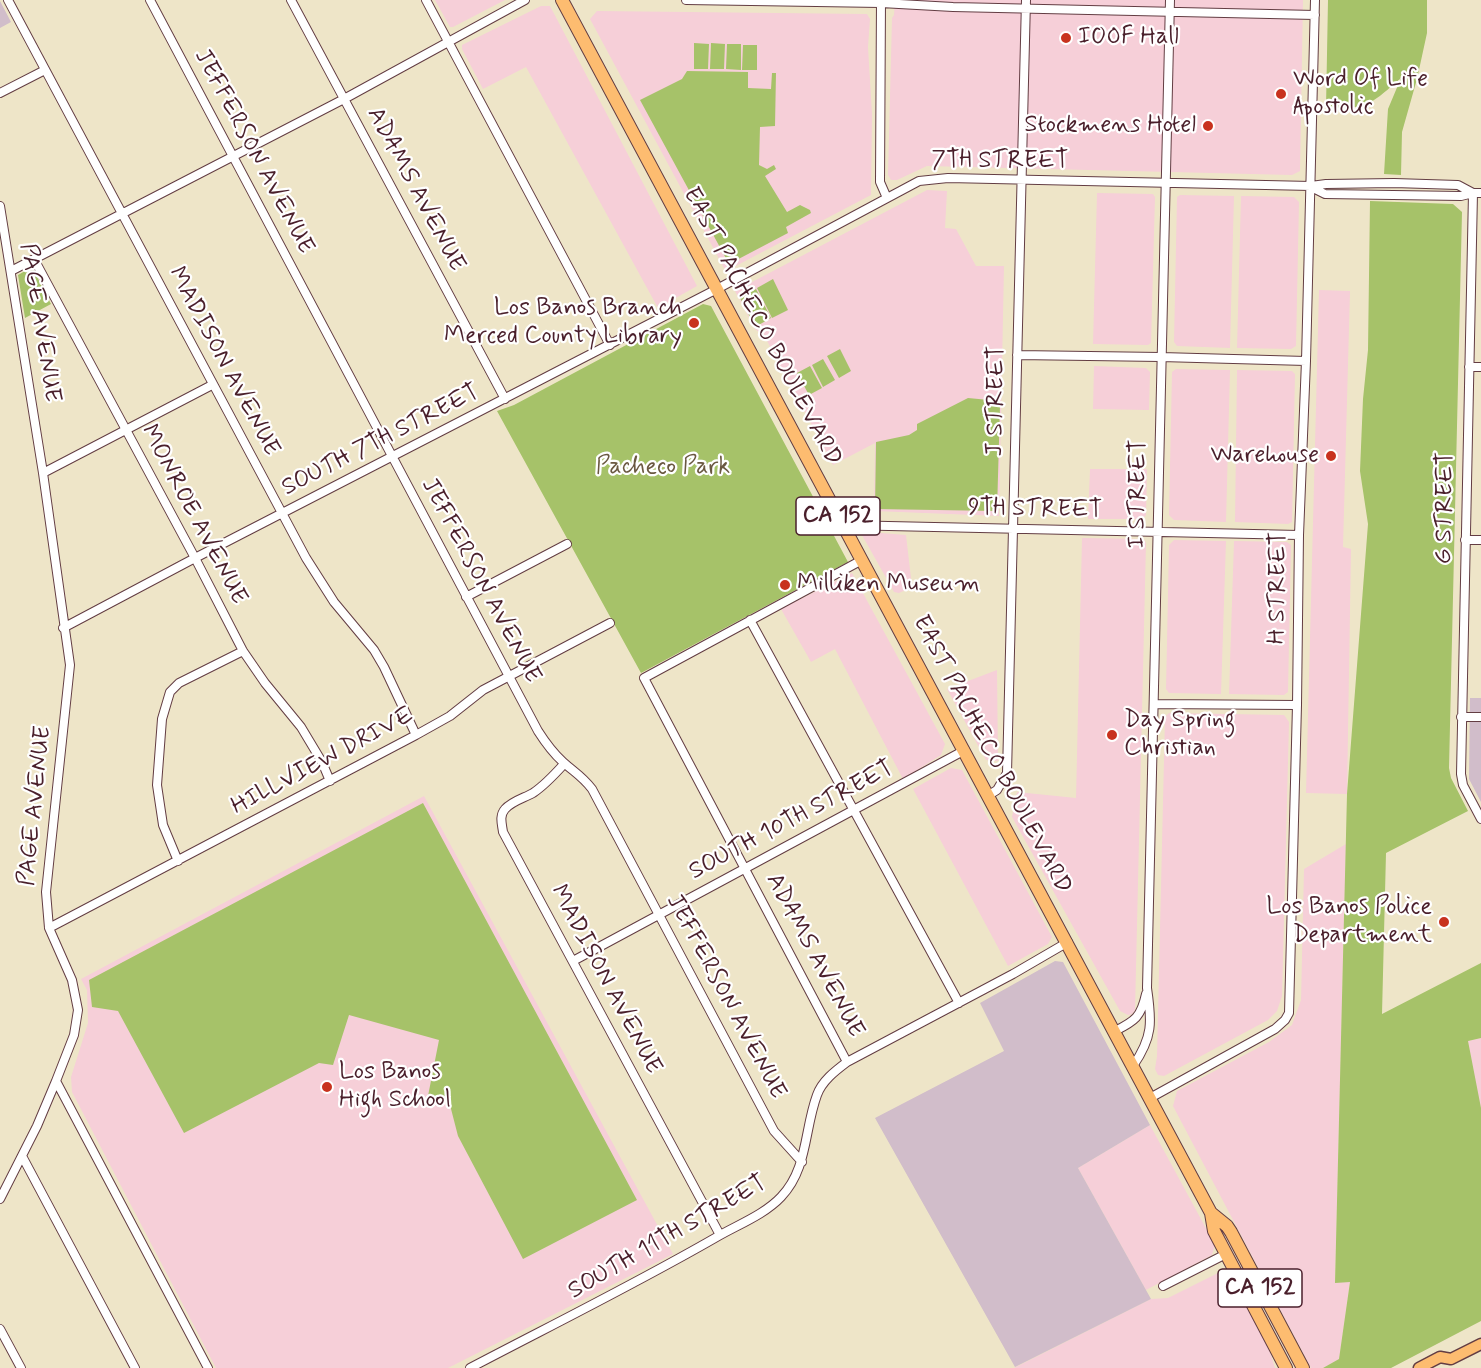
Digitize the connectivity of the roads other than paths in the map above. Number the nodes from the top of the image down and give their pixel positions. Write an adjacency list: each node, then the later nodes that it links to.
1 (150, 0): 19 (street, JEFFERSON AVENUE)
2 (291, 0): 18 (street, ADAMS AVENUE)
3 (426, 0): 15 (street)
4 (525, 0): 15 (street)
5 (562, 0): 29 (highway, EAST PACHECO BOULEVARD / CA 152)
6 (686, 0): 10 (street)
7 (1170, 0): 13 (street, I STREET)
8 (1315, 0): 14 (street, H STREET)
9 (10, 1): 16 (street, MADISON AVENUE)
10 (740, 1): 11 (street)
11 (881, 1): 12 (street); 24 (street)
12 (1026, 4): 13 (street); 20 (street, J STREET)
13 (1170, 12): 14 (street); 21 (street, I STREET)
14 (1315, 15): 22 (street, H STREET)
15 (448, 40): 18 (street); 30 (street)
16 (45, 70): 17 (street); 26 (street, MADISON AVENUE)
17 (0, 93)
18 (344, 99): 19 (street); 37 (street, ADAMS AVENUE)
19 (233, 156): 26 (street); 39 (street, JEFFERSON AVENUE)
20 (1022, 180): 21 (street, 7TH STREET); 24 (street, 7TH STREET); 31 (street, J STREET)
21 (1165, 183): 22 (street, 7TH STREET); 32 (street, I STREET)
22 (1311, 186): 23 (street, 7TH STREET); 33 (street, H STREET)
23 (1477, 193): 34 (street, G STREET)
24 (887, 198): 29 (street, 7TH STREET)
25 (0, 206): 28 (street, PAGE AVENUE)
26 (122, 213): 27 (street); 36 (street, MADISON AVENUE)
27 (34, 259): 28 (street); 38 (street, MONROE AVENUE)
28 (11, 271): 40 (street, PAGE AVENUE)
29 (717, 290): 30 (street, SOUTH 7TH STREET); 42 (highway, EAST PACHECO BOULEVARD / CA 152)
30 (610, 345): 37 (street, SOUTH 7TH STREET)
31 (1017, 355): 32 (street); 43 (street, J STREET)
32 (1161, 357): 33 (street); 44 (street, I STREET)
33 (1306, 361): 45 (street, H STREET)
34 (1468, 366): 35 (street); 46 (street, G STREET)
35 (1481, 367)
36 (212, 385): 38 (street); 41 (street, MADISON AVENUE)
37 (505, 399): 39 (street, SOUTH 7TH STREET)
38 (125, 430): 40 (street); 49 (street, MONROE AVENUE)
39 (392, 457): 41 (street, SOUTH 7TH STREET); 51 (street, JEFFERSON AVENUE)
40 (43, 473): 54 (street, PAGE AVENUE)
41 (283, 514): 49 (street, SOUTH 7TH STREET); 61 (street, MADISON AVENUE)
42 (843, 525): 43 (street, 9TH STREET); 50 (highway, EAST PACHECO BOULEVARD / CA 152)
43 (1014, 529): 44 (street, 9TH STREET); 65 (street, J STREET)
44 (1158, 531): 45 (street, 9TH STREET); 57 (street, I STREET)
45 (1299, 535): 58 (street, H STREET)
46 (1465, 540): 47 (street); 59 (street, G STREET)
47 (1481, 540)
48 (567, 544): 51 (street)
49 (195, 558): 54 (street, SOUTH 7TH STREET); 55 (street, MONROE AVENUE)
50 (862, 560): 52 (street); 62 (highway, EAST PACHECO BOULEVARD / CA 152)
51 (466, 597): 56 (street, JEFFERSON AVENUE)
52 (750, 620): 66 (street); 69 (street, ADAMS AVENUE)
53 (610, 623): 56 (street, HILLVIEW DRIVE)
54 (63, 628): 71 (street, PAGE AVENUE)
55 (243, 651): 64 (street, MONROE AVENUE); 68 (street)
56 (508, 676): 61 (street, HILLVIEW DRIVE); 63 (street, JEFFERSON AVENUE)
57 (1154, 704): 58 (street); 74 (street, I STREET)
58 (1297, 705): 80 (street, H STREET)
59 (1461, 717): 60 (street); 67 (street, G STREET)
60 (1481, 717)
61 (416, 735): 64 (street, HILLVIEW DRIVE)
62 (964, 750): 65 (highway, EAST PACHECO BOULEVARD / CA 152); 66 (street, SOUTH 10TH STREET)
63 (564, 764): 70 (street, JEFFERSON AVENUE); 73 (street, MADISON AVENUE)
64 (330, 781): 68 (street, HILLVIEW DRIVE)
65 (989, 795): 72 (highway, EAST PACHECO BOULEVARD / CA 152)
66 (853, 811): 69 (street, SOUTH 10TH STREET); 75 (street)
67 (1481, 819)
68 (178, 861): 71 (street, HILLVIEW DRIVE)
69 (746, 869): 70 (street, SOUTH 10TH STREET); 77 (street, ADAMS AVENUE)
70 (660, 914): 73 (street, SOUTH 10TH STREET); 82 (street, JEFFERSON AVENUE)
71 (49, 928): 79 (street, PAGE AVENUE)
72 (1068, 942): 75 (street, SOUTH 11TH STREET); 76 (highway, EAST PACHECO BOULEVARD / CA 152)
73 (573, 961): 85 (street, MADISON AVENUE)
74 (1147, 988): 76 (street, I STREET); 78 (street, I STREET)
75 (959, 1003): 77 (street, SOUTH 11TH STREET)
76 (1115, 1031): 78 (highway, EAST PACHECO BOULEVARD / CA 152)
77 (847, 1062): 82 (street, SOUTH 11TH STREET)
78 (1133, 1066): 80 (highway, EAST PACHECO BOULEVARD / CA 152)
79 (56, 1081): 81 (street, PAGE AVENUE); 94 (street)
80 (1150, 1098): 84 (highway, EAST PACHECO BOULEVARD / CA 152)
81 (22, 1156): 83 (street, PAGE AVENUE); 93 (street)
82 (802, 1162): 85 (street, SOUTH 11TH STREET)
83 (0, 1199)
84 (1211, 1213): 86 (highway, EAST PACHECO BOULEVARD / CA 152); 88 (highway, EAST PACHECO BOULEVARD / CA 152)
85 (720, 1235): 95 (street, SOUTH 11TH STREET)
86 (1226, 1254): 87 (street); 88 (highway); 96 (highway, EAST PACHECO BOULEVARD / CA 152)
87 (1163, 1286)
88 (1267, 1301): 97 (highway, EAST PACHECO BOULEVARD / CA 152)
89 (0, 1329): 92 (street)
90 (1481, 1344): 91 (main road)
91 (1449, 1363): 98 (main road)
92 (21, 1368)
93 (135, 1368)
94 (208, 1368)
95 (470, 1368)
96 (1286, 1368)
97 (1303, 1368)
98 (1419, 1368)

